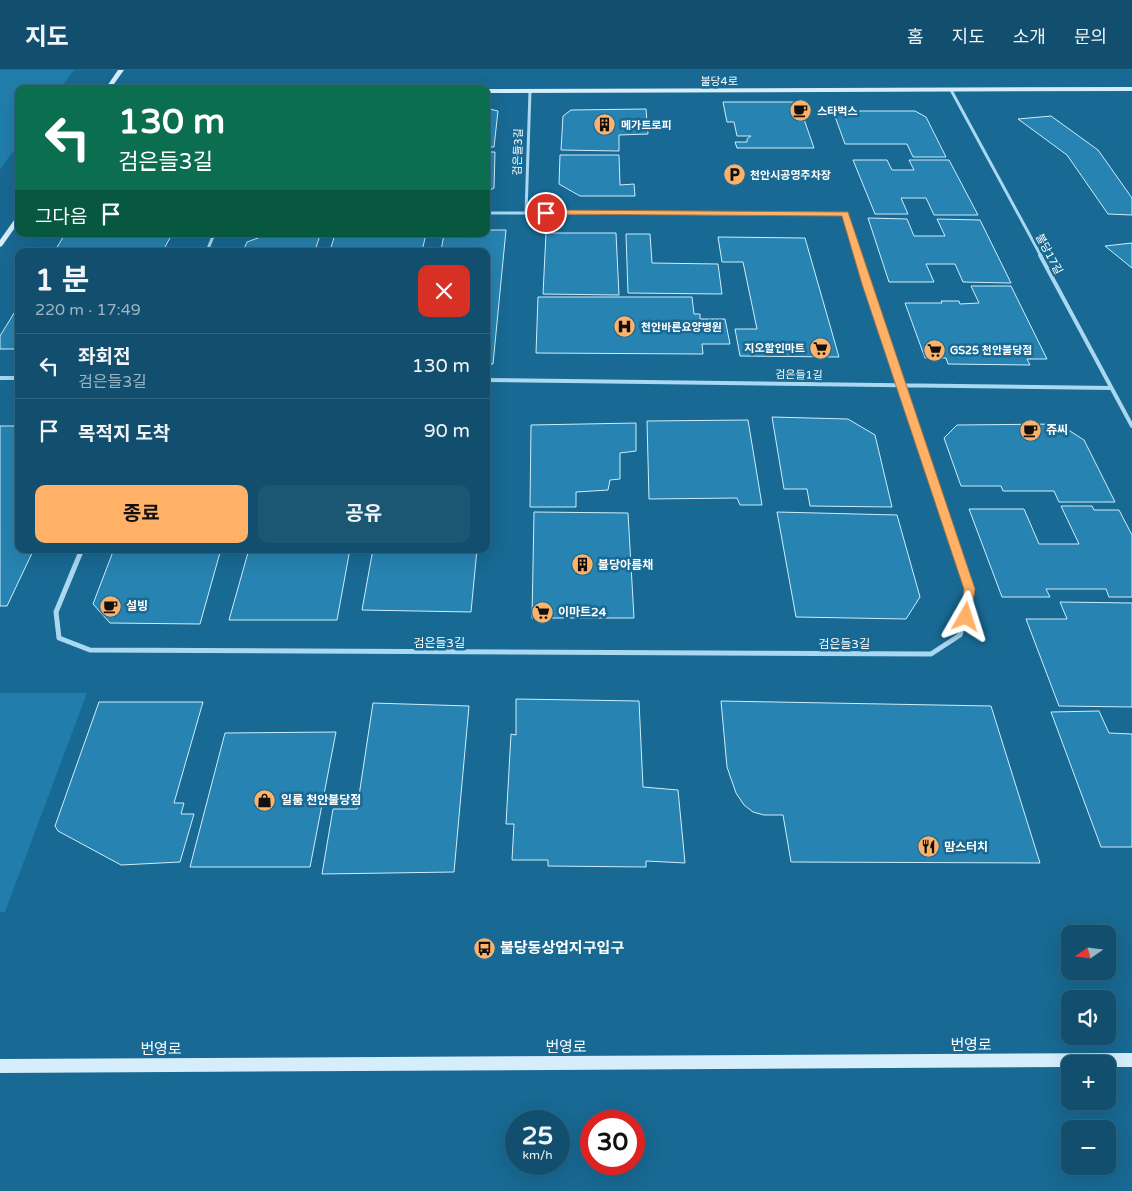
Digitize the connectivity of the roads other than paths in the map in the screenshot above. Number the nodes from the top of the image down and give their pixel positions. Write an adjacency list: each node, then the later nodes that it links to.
1 (121, 70): 2 (street)
2 (110, 85)
3 (1132, 89): 4 (street, 불당4로)
4 (951, 90): 6 (street, 불당4로); 15 (street, 불당17길)
5 (490, 91): 6 (street, 불당4로)
6 (530, 91): 8 (street, 검은들3길)
7 (490, 213): 8 (street, 검은들3길)
8 (526, 213): 14 (street, 검은들3길)
9 (15, 223): 10 (street)
10 (0, 244)
11 (0, 378): 12 (street)
12 (15, 378)
13 (490, 380): 14 (street, 검은들1길)
14 (901, 384): 15 (street, 검은들1길); 17 (street, 검은들3길)
15 (1111, 388): 16 (street, 불당17길)
16 (1132, 426)
17 (80, 553)
18 (1132, 1060): 19 (street, 번영로)
19 (0, 1066)

